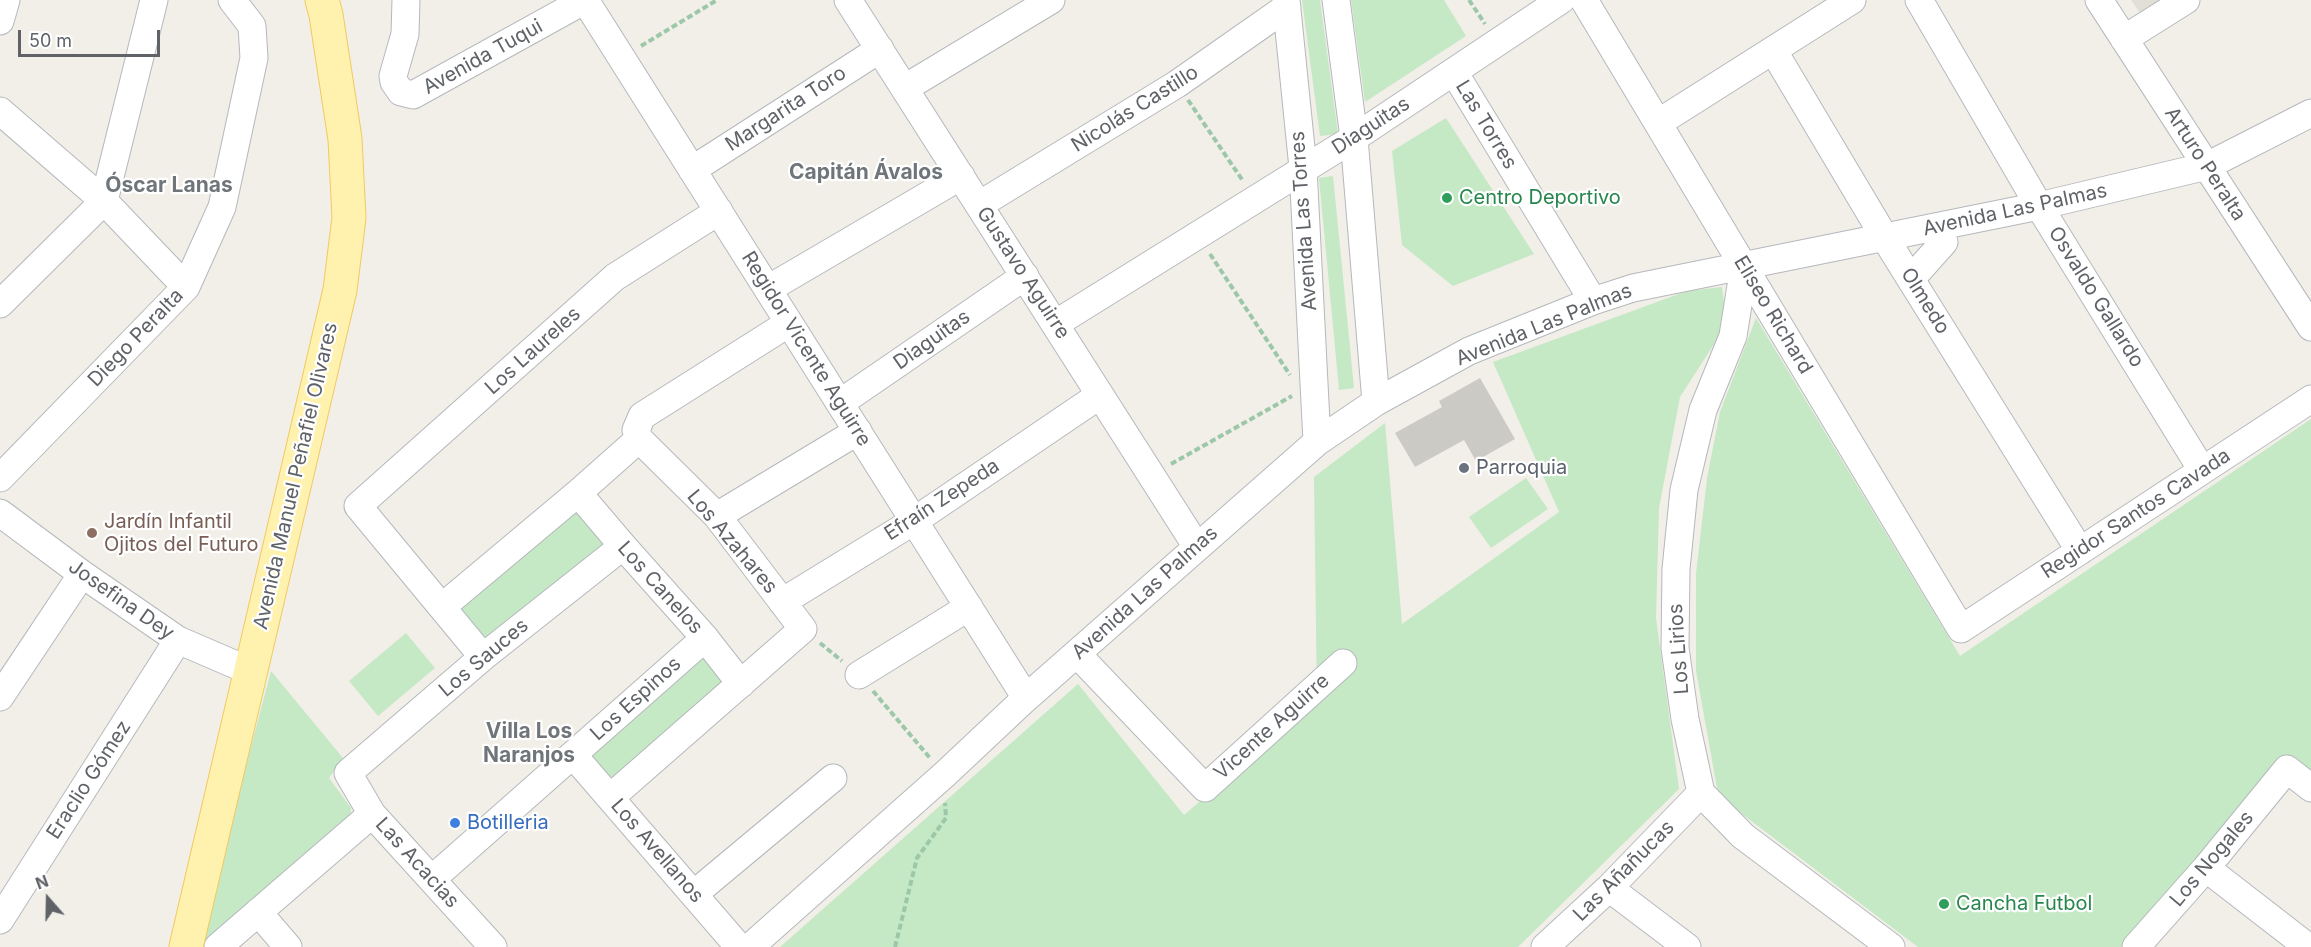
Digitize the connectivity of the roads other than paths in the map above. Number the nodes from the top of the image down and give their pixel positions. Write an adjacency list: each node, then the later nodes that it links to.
1 (6, 0): 17 (street)
2 (154, 0): 31 (street)
3 (232, 0): 40 (street, Diego Peralta)
4 (322, 0): 73 (main road, Avenida Manuel Peñafiel Olivares)
5 (406, 0): 6 (street, Avenida Tuqui)
6 (585, 0): 29 (street, Regidor Vicente Aguirre)
7 (848, 0): 19 (street, Gustavo Aguirre)
8 (1051, 0): 22 (street)
9 (1336, 0): 26 (street)
10 (1561, 0): 21 (street, Diaguitas)
11 (1584, 0): 25 (street, Eliseo Richard)
12 (1852, 0): 20 (street)
13 (1919, 0): 33 (street, Osvaldo Gallardo)
14 (2099, 0): 18 (street, Arturo Peralta)
15 (2186, 0): 18 (street)
16 (1287, 4): 28 (street, Avenida Las Torres); 32 (street, Nicolás Castillo)
17 (0, 21)
18 (2124, 39): 27 (street, Arturo Peralta)
19 (880, 49): 22 (street, Gustavo Aguirre); 29 (street, Margarita Toro)
20 (1773, 50): 25 (street); 35 (street, Olmedo)
21 (1454, 72): 26 (street, Diaguitas); 42 (street, Las Torres)
22 (905, 88): 30 (street, Gustavo Aguirre)
23 (0, 111): 31 (street)
24 (2311, 113): 27 (street, Avenida Las Palmas)
25 (1658, 123): 37 (street, Eliseo Richard)
26 (1354, 138): 28 (street, Diaguitas); 49 (street)
27 (2207, 166): 33 (street, Avenida Las Palmas); 46 (street, Arturo Peralta)
28 (1303, 168): 45 (street, Diaguitas); 53 (street, Avenida Las Torres)
29 (692, 170): 34 (street, Regidor Vicente Aguirre)
30 (961, 176): 32 (street, Gustavo Aguirre); 41 (street)
31 (104, 201): 40 (street); 43 (street)
32 (979, 205): 38 (street, Gustavo Aguirre)
33 (2039, 206): 35 (street, Avenida Las Palmas); 54 (street, Osvaldo Gallardo)
34 (718, 211): 41 (street, Regidor Vicente Aguirre); 65 (street, Los Laureles)
35 (1885, 238): 37 (street, Avenida Las Palmas); 39 (street, Olmedo)
36 (1944, 242): 39 (street, Avenida Las Palmas)
37 (1744, 267): 42 (street, Avenida Las Palmas); 67 (street, Eliseo Richard); 82 (street, Los Lirios)
38 (1025, 276): 45 (street, Gustavo Aguirre); 50 (street, Diaguitas)
39 (1911, 279): 62 (street, Olmedo)
40 (186, 287): 55 (street, Diego Peralta)
41 (768, 289): 44 (street, Regidor Vicente Aguirre)
42 (1593, 301): 49 (street, Avenida Las Palmas)
43 (0, 304)
44 (789, 323): 50 (street, Regidor Vicente Aguirre); 52 (street)
45 (1055, 324): 47 (street, Gustavo Aguirre)
46 (2311, 327)
47 (1100, 394): 59 (street, Efraín Zepeda); 61 (street, Gustavo Aguirre)
48 (2311, 399): 54 (street, Regidor Santos Cavada)
49 (1376, 402): 53 (street, Avenida Las Palmas)
50 (840, 403): 51 (street, Regidor Vicente Aguirre)
51 (858, 431): 58 (street); 59 (street, Regidor Vicente Aguirre)
52 (638, 434): 56 (street); 58 (street, Los Azahares)
53 (1317, 442): 61 (street, Avenida Las Palmas)
54 (2202, 470): 62 (street, Regidor Santos Cavada)
55 (0, 478)
56 (578, 493): 60 (street, Los Canelos); 65 (street)
57 (0, 513): 63 (street, Josefina Dey)
58 (717, 516): 64 (street, Los Azahares)
59 (914, 521): 64 (street, Efraín Zepeda); 66 (street, Regidor Vicente Aguirre)
60 (623, 546): 68 (street, Los Canelos); 71 (street, Los Sauces)
61 (1197, 547): 70 (street, Avenida Las Palmas)
62 (2080, 551): 67 (street, Regidor Santos Cavada)
63 (82, 574): 69 (street, Josefina Dey); 76 (street)
64 (782, 602): 75 (street, Los Azahares)
65 (442, 607): 71 (street)
66 (969, 607): 74 (street); 77 (street, Regidor Vicente Aguirre)
67 (1961, 629)
68 (705, 638): 75 (street, Los Canelos); 78 (street, Los Espinos)
69 (178, 640): 73 (street, Josefina Dey); 90 (street, Eraclio Gómez)
70 (1077, 654): 72 (street, Vicente Aguirre); 77 (street, Avenida Las Palmas)
71 (483, 657): 79 (street, Los Sauces)
72 (1343, 663)
73 (250, 671): 91 (main road, Avenida Manuel Peñafiel Olivares)
74 (859, 675)
75 (741, 684): 83 (street)
76 (0, 697)
77 (1026, 698): 96 (street, Avenida Las Palmas)
78 (573, 755): 83 (street, Los Avellanos); 86 (street, Los Espinos)
79 (348, 773): 84 (street, Las Acacias)
80 (833, 778): 88 (street)
81 (2311, 788): 85 (street, Los Nogales)
82 (1701, 793): 87 (street, Las Añañucas); 99 (street)
83 (611, 797): 88 (street, Los Avellanos)
84 (372, 814): 86 (street, Las Acacias); 89 (street)
85 (2206, 868): 100 (street, Los Nogales); 101 (street)
86 (432, 879): 94 (street, Las Acacias)
87 (1609, 888): 97 (street, Las Añañucas); 98 (street)
88 (694, 894): 95 (street, Los Avellanos)
89 (258, 912): 92 (street); 93 (street)
90 (0, 920)
91 (186, 947)
92 (218, 947)
93 (288, 947)
94 (493, 947)
95 (739, 947)
96 (750, 947)
97 (1545, 947)
98 (1687, 947)
99 (1891, 947)
100 (2136, 947)
101 (2308, 947)

